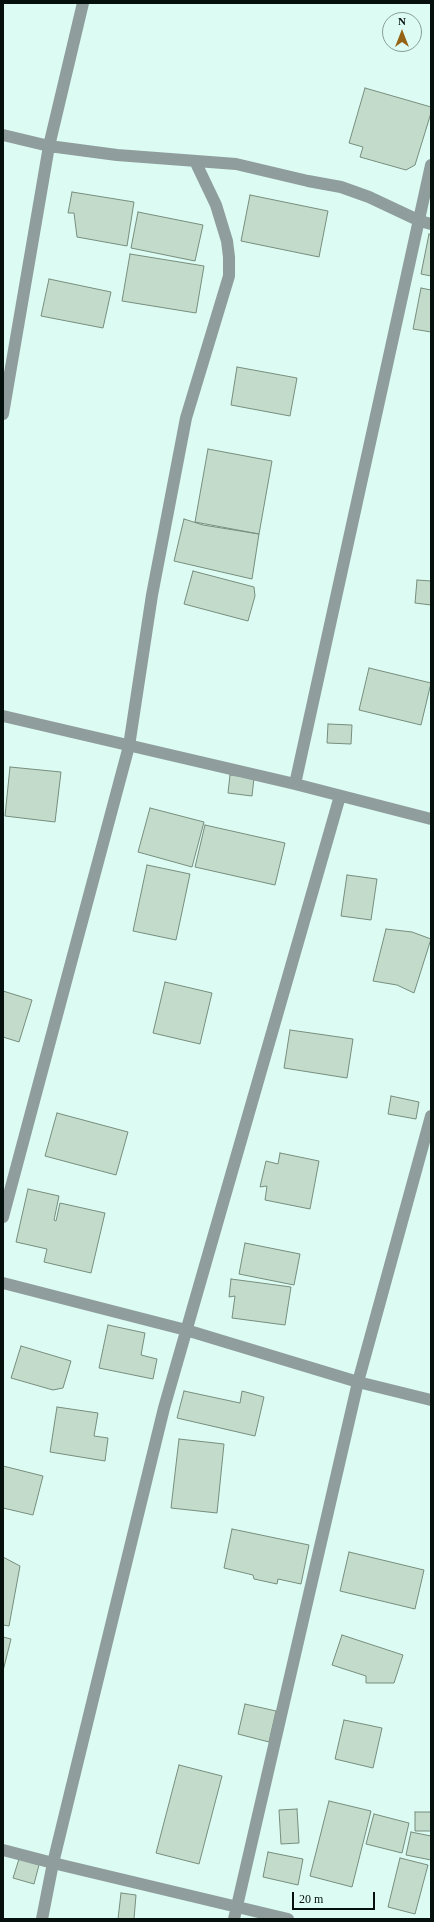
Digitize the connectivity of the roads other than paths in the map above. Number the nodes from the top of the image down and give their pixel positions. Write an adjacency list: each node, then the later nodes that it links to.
1 (83, 3): 3 (street)
2 (3, 135): 3 (street)
3 (49, 146): 4 (street); 7 (street)
4 (195, 161): 6 (street); 9 (street)
5 (431, 165): 6 (street)
6 (425, 222): 10 (street)
7 (3, 414)
8 (3, 716): 9 (street)
9 (130, 746): 10 (street); 14 (street)
10 (295, 784): 11 (street)
11 (340, 796): 12 (street); 16 (street)
12 (431, 819)
13 (431, 1116): 17 (street)
14 (3, 1218)
15 (3, 1283): 16 (street)
16 (186, 1330): 17 (street); 20 (street)
17 (358, 1382): 18 (street); 21 (street)
18 (431, 1400)
19 (3, 1850): 20 (street)
20 (53, 1863): 21 (street); 22 (street)
21 (236, 1907): 23 (street); 24 (street)
22 (42, 1919)
23 (234, 1919)
24 (288, 1919)

